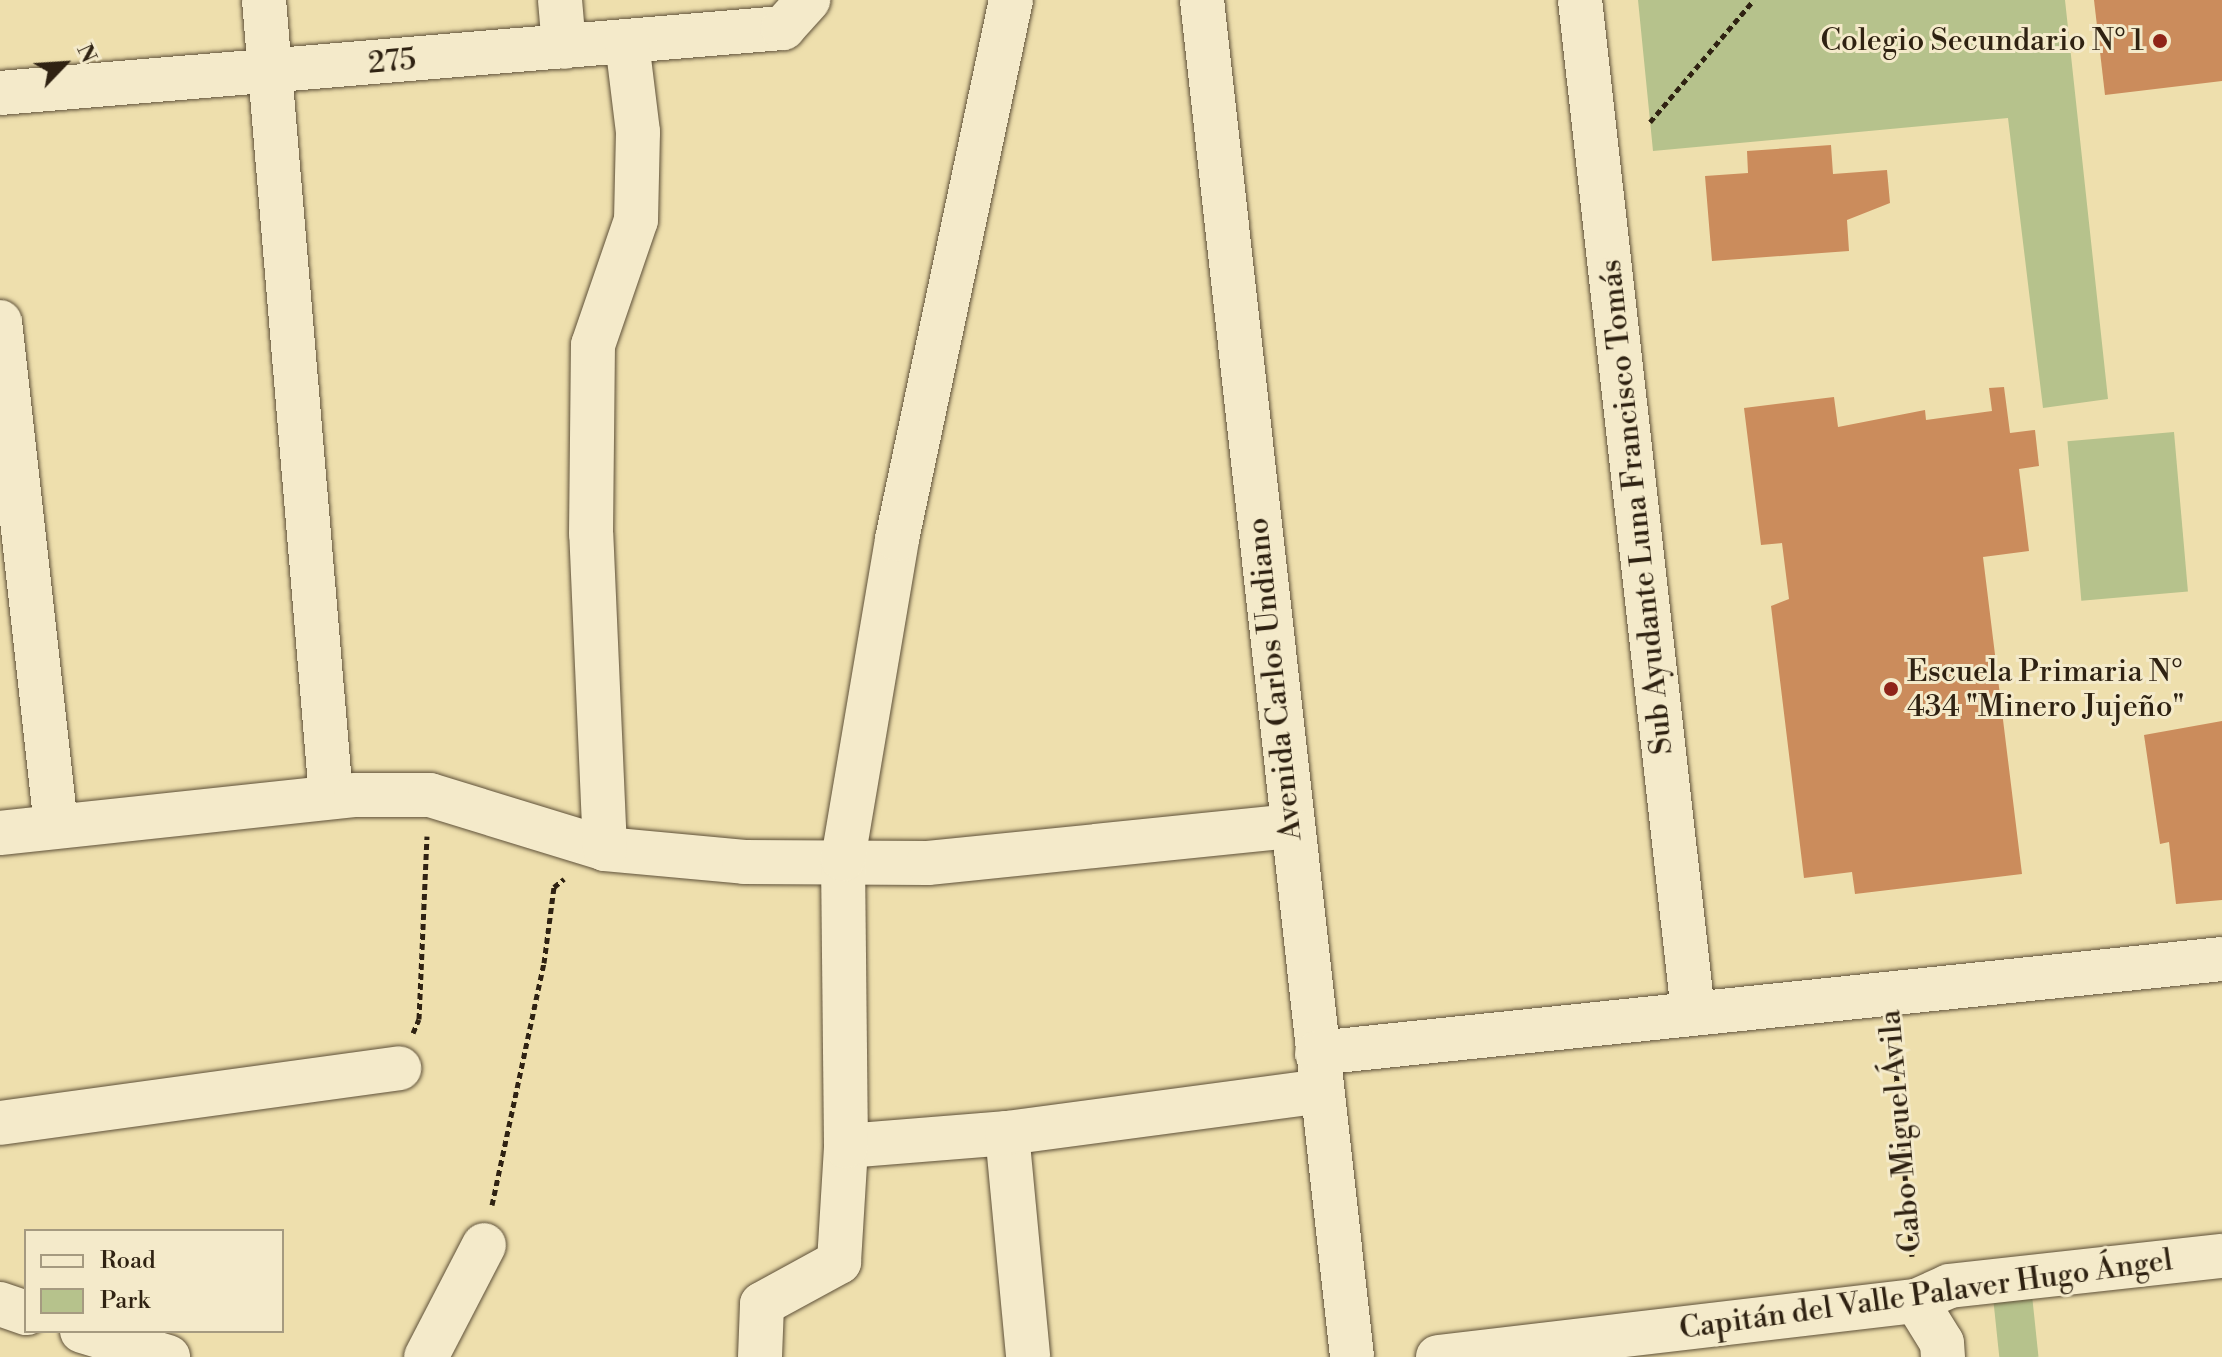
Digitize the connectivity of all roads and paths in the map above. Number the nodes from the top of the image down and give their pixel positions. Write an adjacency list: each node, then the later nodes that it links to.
1 (264, 0): 10 (street)
2 (560, 0): 9 (street)
3 (1011, 0): 20 (street)
4 (1202, 0): 17 (street, Avenida Carlos Undiano)
5 (1580, 0): 23 (street, Sub Ayudante Luna Francisco Tomás)
6 (1754, 0): 12 (path)
7 (796, 14): 8 (street, 275)
8 (627, 42): 9 (street, 275); 19 (street)
9 (564, 47): 10 (street, 275)
10 (272, 72): 11 (street, 275); 15 (street)
11 (0, 93)
12 (1650, 122)
13 (0, 322): 16 (street)
14 (430, 795): 15 (street); 19 (street); 24 (path)
15 (331, 797): 16 (street)
16 (56, 826): 18 (street)
17 (1290, 826): 20 (street); 25 (street, Avenida Carlos Undiano)
18 (0, 833)
19 (605, 849): 20 (street); 29 (path)
20 (843, 859): 28 (street)
21 (2222, 959): 22 (street)
22 (1889, 994): 23 (street); 31 (path, Cabo Miguel Ávila)
23 (1693, 1013): 25 (street)
24 (399, 1068): 26 (street)
25 (1319, 1072): 27 (street); 39 (street, Avenida Carlos Undiano)
26 (0, 1123)
27 (1007, 1133): 28 (street); 38 (street)
28 (846, 1146): 37 (street)
29 (484, 1245): 36 (street)
30 (2222, 1256): 31 (street, Capitán del Valle Palaver Hugo Ángel)
31 (1916, 1301): 40 (street, Capitán del Valle Palaver Hugo Ángel); 41 (street)
32 (0, 1304): 33 (street)
33 (24, 1312)
34 (89, 1333): 35 (street)
35 (168, 1357)
36 (426, 1357)
37 (760, 1357)
38 (1028, 1357)
39 (1352, 1357)
40 (1438, 1357)
41 (1943, 1357)

